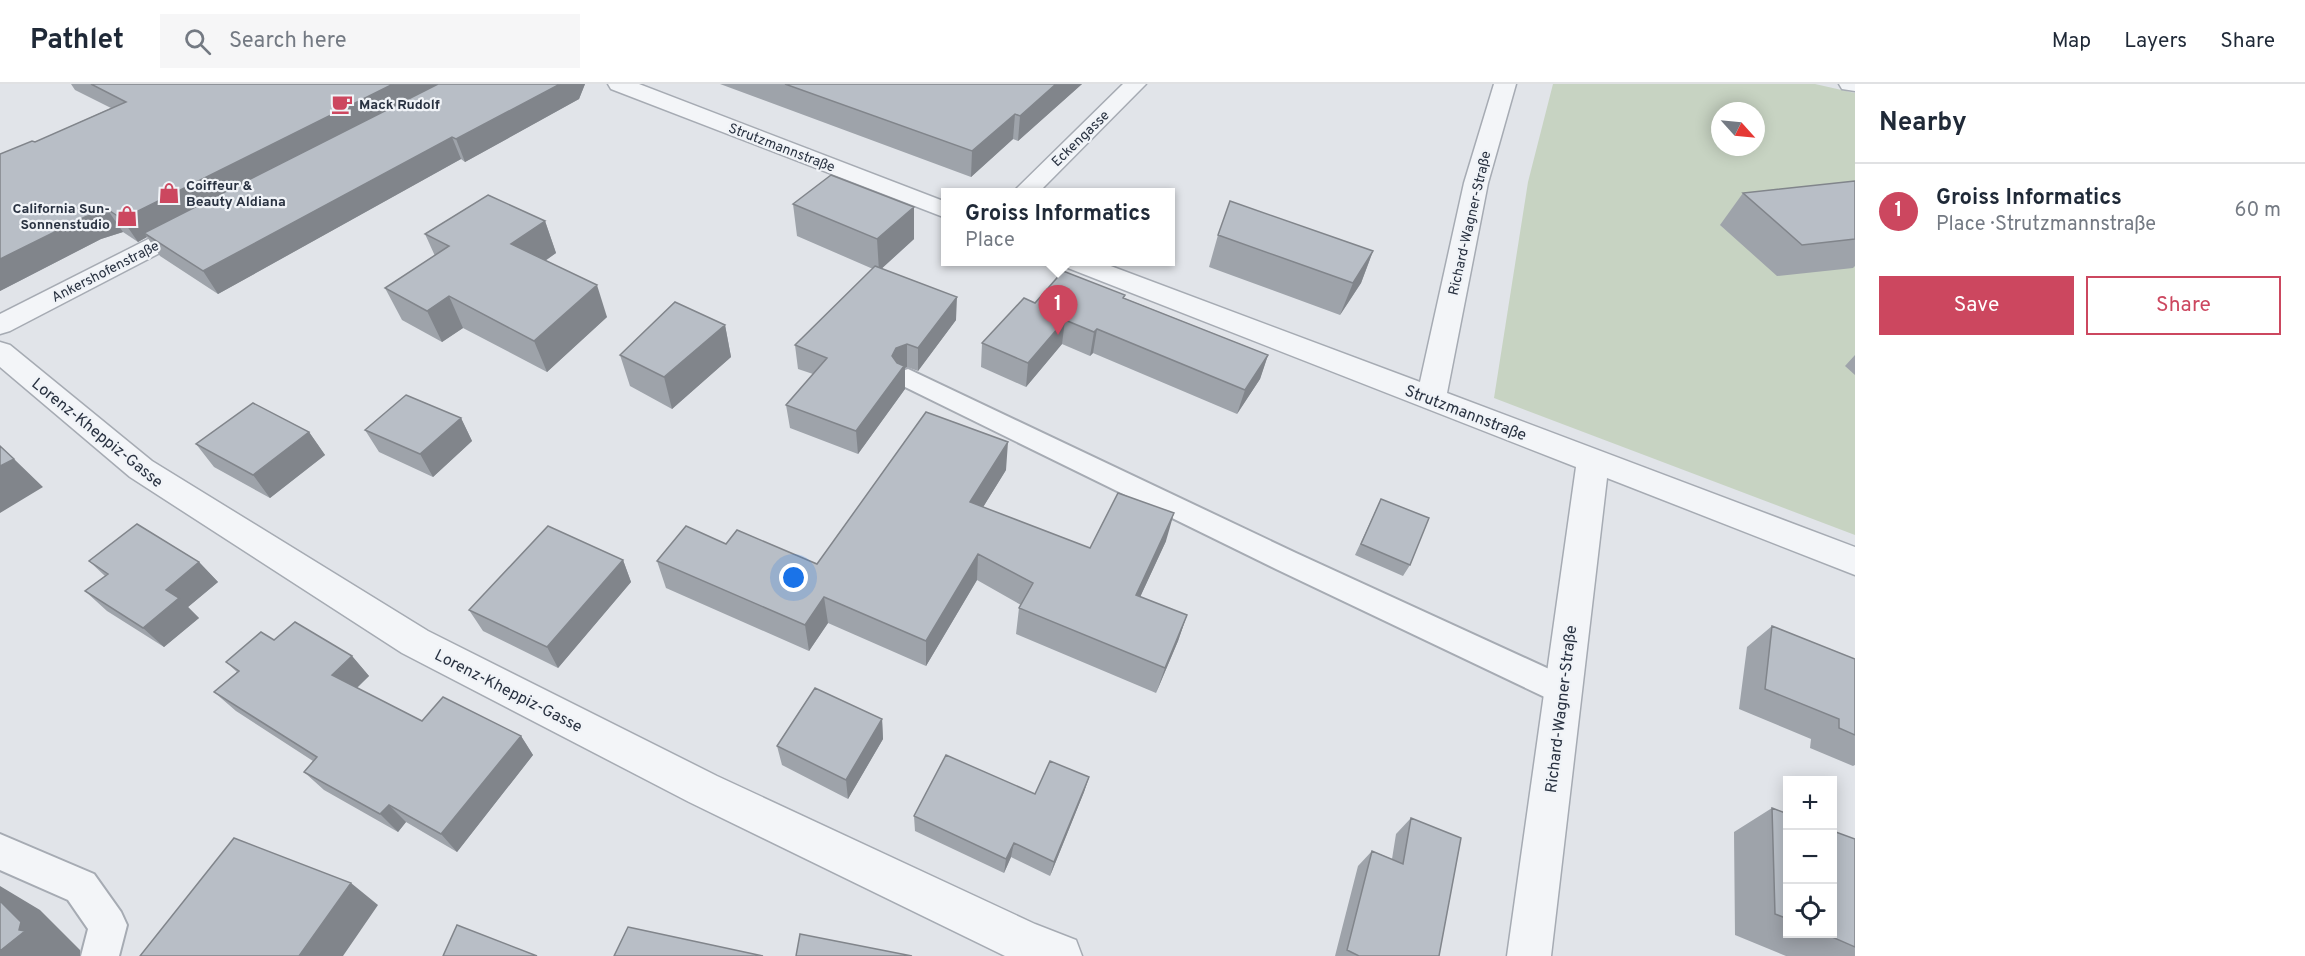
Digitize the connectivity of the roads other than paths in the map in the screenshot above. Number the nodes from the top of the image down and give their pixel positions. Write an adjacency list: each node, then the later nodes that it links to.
1 (619, 84): 7 (street, Strutzmannstraße)
2 (1136, 84): 6 (street, Eckengasse)
3 (1505, 84): 13 (street, Richard-Wagner-Straße)
4 (1850, 84): 5 (street)
5 (1855, 85)
6 (1028, 188)
7 (941, 209)
8 (213, 216): 10 (street, Ankershofenstraße)
9 (1090, 266): 13 (street, Strutzmannstraße)
10 (0, 325)
11 (0, 352): 19 (street, Lorenz-Kheppiz-Gasse)
12 (908, 378): 16 (lane)
13 (1431, 398): 14 (street, Strutzmannstraße)
14 (1593, 461): 15 (street, Strutzmannstraße); 16 (street, Richard-Wagner-Straße)
15 (1855, 561)
16 (1562, 690): 20 (street, Richard-Wagner-Straße)
17 (0, 852): 18 (lane)
18 (100, 956)
19 (1060, 956)
20 (1530, 956)

